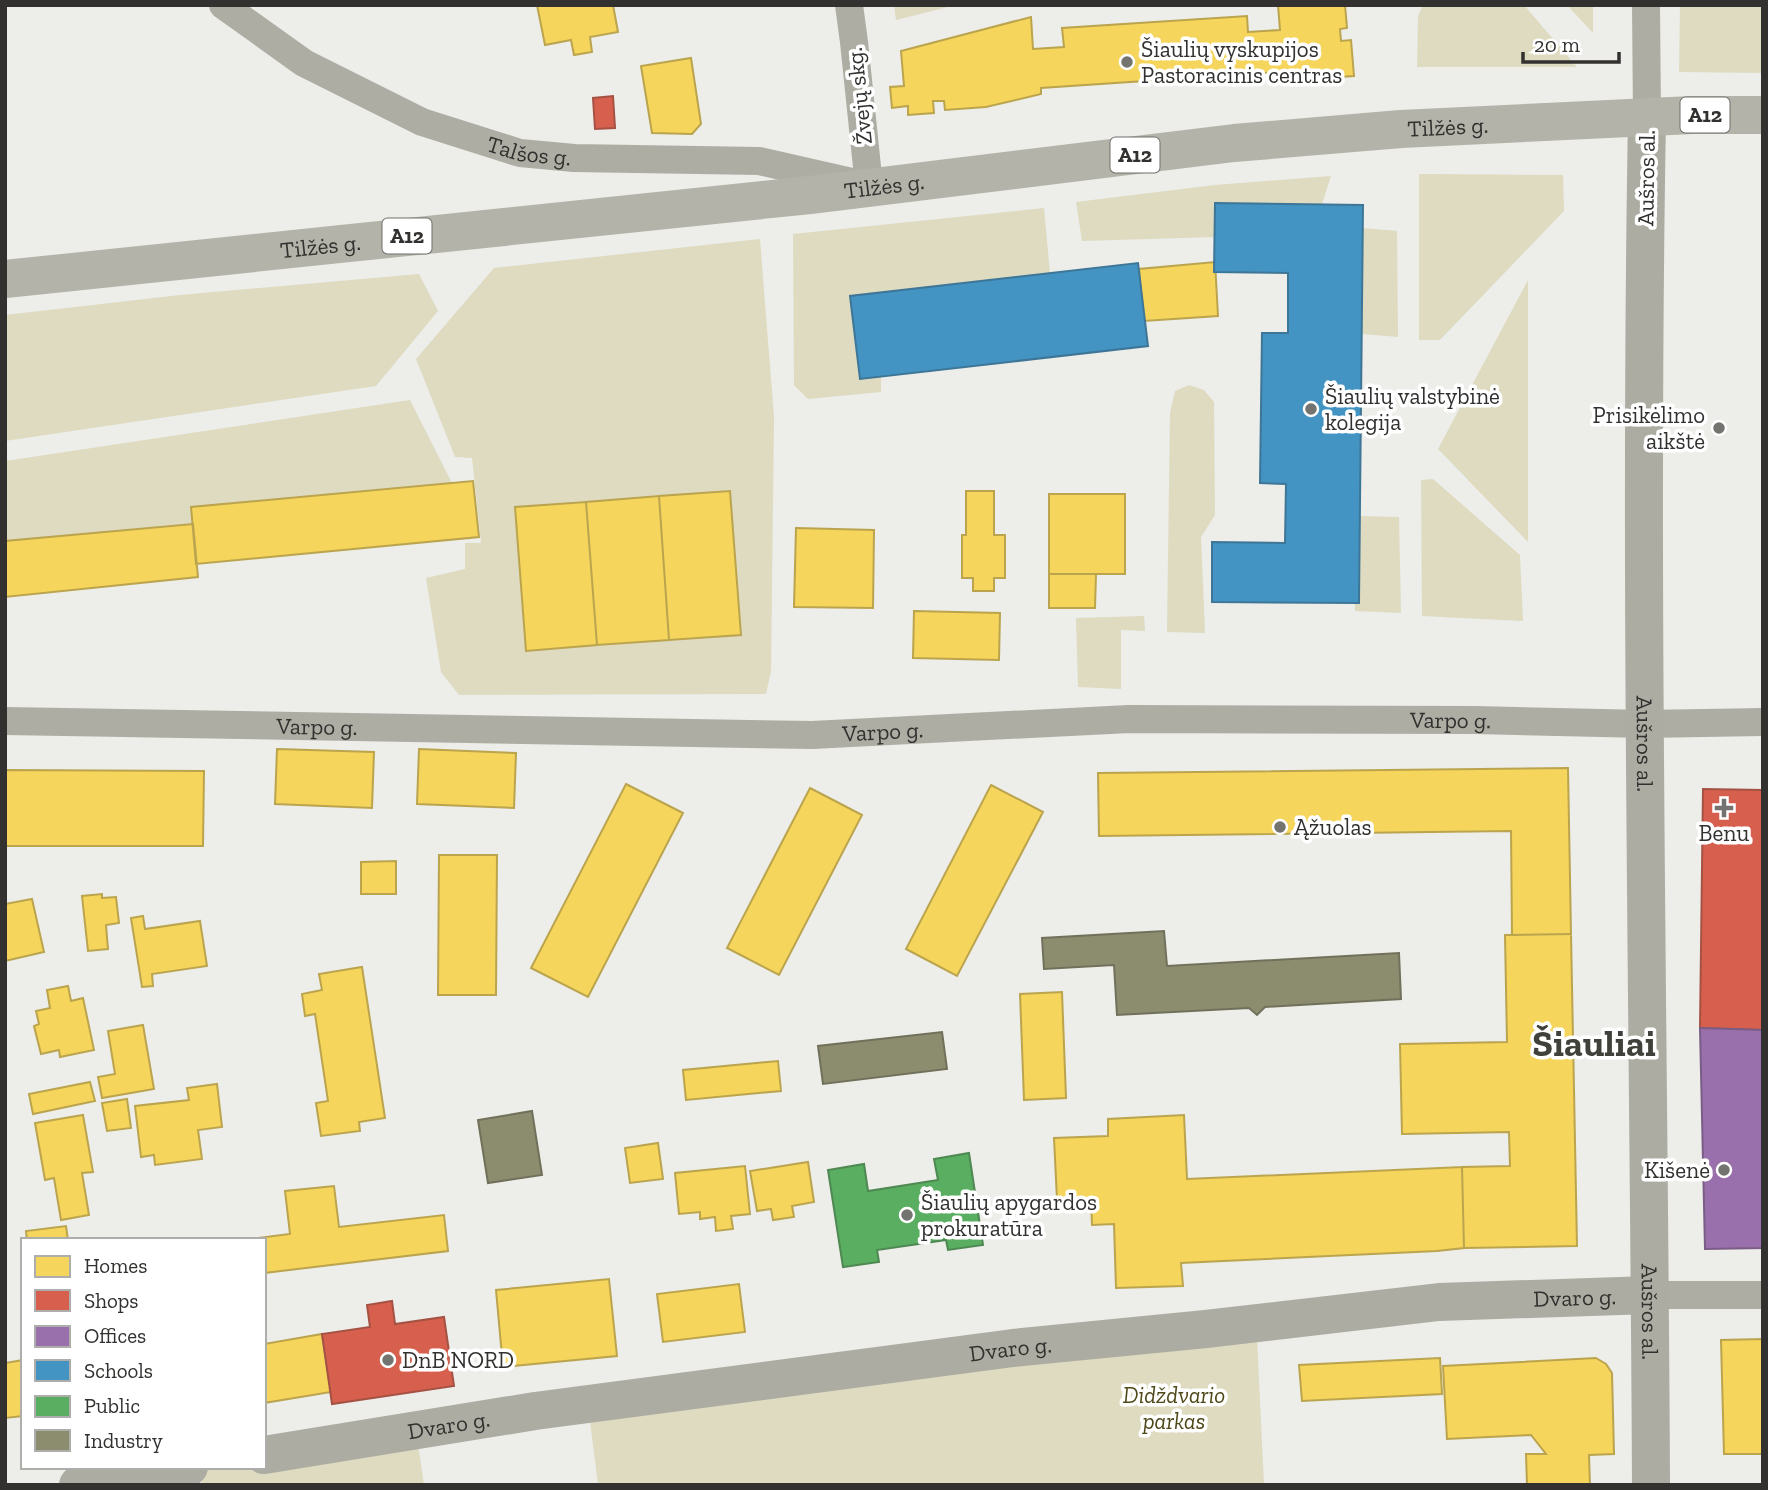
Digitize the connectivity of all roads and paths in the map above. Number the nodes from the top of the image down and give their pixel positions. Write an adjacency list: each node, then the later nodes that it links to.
1 (223, 5): 6 (street, Talšos g.)
2 (849, 5): 6 (street, Žvejų skg.)
3 (1646, 5): 5 (street, Aušros al.)
4 (1763, 115): 5 (highway, Tilžės g. / A12)
5 (1647, 118): 6 (highway, Tilžės g. / A12); 10 (main road, Aušros al.)
6 (869, 186): 7 (highway, Tilžės g. / A12)
7 (5, 279)
8 (5, 721): 10 (street, Varpo g.)
9 (1763, 722): 10 (street, Varpo g.)
10 (1645, 724): 11 (main road, Aušros al.)
11 (1650, 1295): 12 (street, Dvaro g.); 13 (main road, Dvaro g.); 16 (main road, Aušros al.)
12 (1763, 1295)
13 (266, 1455)
14 (177, 1469): 15 (main road)
15 (79, 1485)
16 (1651, 1485)

